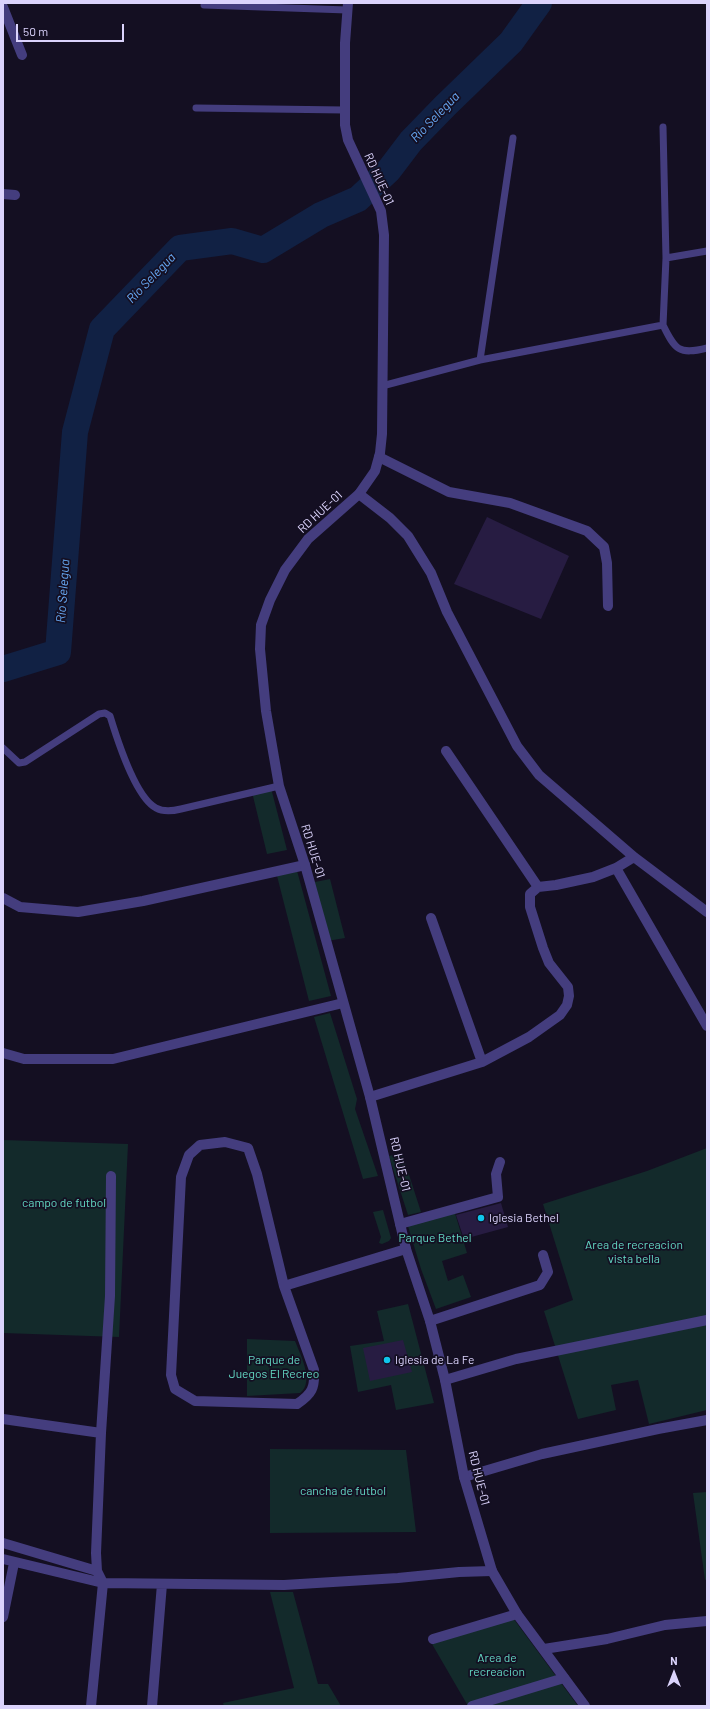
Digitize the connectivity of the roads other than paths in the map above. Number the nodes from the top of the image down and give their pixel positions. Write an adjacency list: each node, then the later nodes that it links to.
1 (204, 5): 2 (lane)
2 (348, 7): 6 (street, RD HUE-01)
3 (3, 8): 4 (street)
4 (22, 55)
5 (196, 108): 6 (lane)
6 (344, 110): 16 (street, RD HUE-01)
7 (663, 127): 12 (lane)
8 (513, 138): 15 (lane)
9 (3, 194): 10 (street)
10 (15, 195)
11 (707, 251): 12 (lane)
12 (666, 258): 13 (lane)
13 (663, 325): 14 (lane); 15 (lane)
14 (707, 348)
15 (480, 360): 16 (lane)
16 (382, 386): 17 (street, RD HUE-01)
17 (379, 457): 18 (street, RD HUE-01); 19 (street)
18 (359, 494): 22 (street, RD HUE-01); 23 (street)
19 (608, 606)
20 (3, 748): 22 (lane)
21 (446, 751): 26 (street)
22 (279, 786): 24 (street, RD HUE-01)
23 (634, 857): 25 (street); 28 (street)
24 (305, 865): 27 (street); 30 (street, RD HUE-01)
25 (616, 868): 26 (street); 31 (street)
26 (538, 887): 33 (street)
27 (3, 898)
28 (707, 912)
29 (431, 918): 33 (street)
30 (344, 1003): 32 (street); 34 (street, RD HUE-01)
31 (707, 1026)
32 (3, 1053)
33 (482, 1062): 34 (street)
34 (370, 1097): 37 (street, RD HUE-01)
35 (500, 1162): 37 (street)
36 (111, 1176): 46 (street)
37 (400, 1224): 38 (street, RD HUE-01)
38 (406, 1249): 40 (street); 42 (street, RD HUE-01)
39 (543, 1255): 42 (street)
40 (284, 1286): 40 (street)
41 (707, 1320): 43 (street)
42 (430, 1322): 43 (street, RD HUE-01)
43 (445, 1380): 47 (street, RD HUE-01)
44 (3, 1419): 46 (street)
45 (707, 1420): 47 (street)
46 (101, 1433): 51 (street)
47 (464, 1477): 52 (street, RD HUE-01)
48 (3, 1543): 51 (street)
49 (3, 1559): 50 (street)
50 (14, 1563): 53 (street); 56 (street)
51 (97, 1571): 53 (street)
52 (492, 1571): 54 (street); 55 (street, RD HUE-01)
53 (103, 1583): 54 (street); 61 (street)
54 (162, 1584): 62 (street)
55 (517, 1614): 58 (street); 59 (street, RD HUE-01)
56 (3, 1617)
57 (707, 1621): 59 (street)
58 (433, 1639)
59 (544, 1649): 60 (street, RD HUE-01)
60 (564, 1678): 63 (street); 64 (street, RD HUE-01)
61 (91, 1706)
62 (152, 1706)
63 (472, 1706)
64 (585, 1706)

